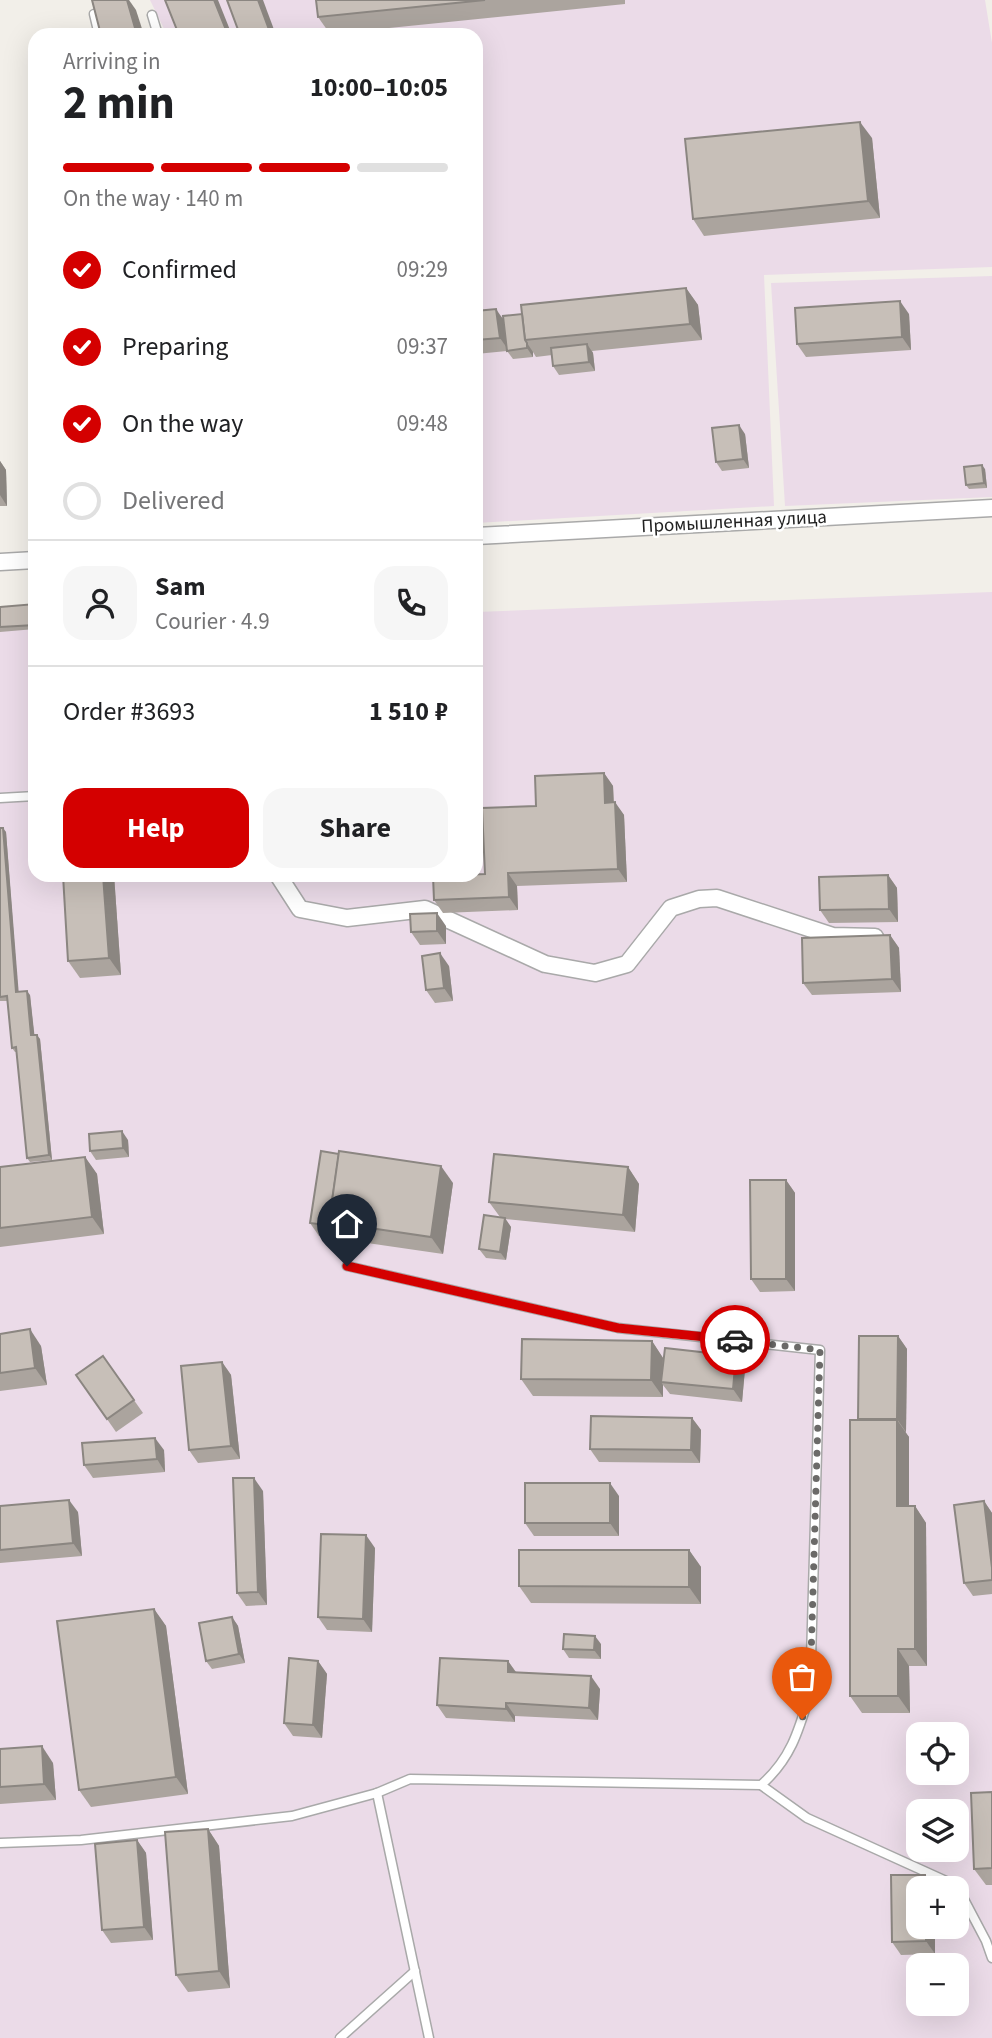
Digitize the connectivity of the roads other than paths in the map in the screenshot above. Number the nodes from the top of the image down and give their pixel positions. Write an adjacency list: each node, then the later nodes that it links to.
1 (94, 13): 3 (lane)
2 (152, 15): 4 (lane)
3 (97, 28)
4 (156, 28)
5 (992, 508): 6 (street, Промышленная улица)
6 (483, 536)
7 (28, 560): 8 (street)
8 (0, 562)
9 (28, 796): 10 (lane)
10 (0, 798)
11 (283, 882): 12 (street)
12 (890, 937)
13 (347, 1266): 14 (lane)
14 (761, 1785): 15 (lane); 17 (lane)
15 (377, 1793): 16 (lane); 18 (lane)
16 (0, 1843)
17 (992, 1958)
18 (415, 1971): 19 (lane); 20 (lane)
19 (340, 2038)
20 (429, 2038)

